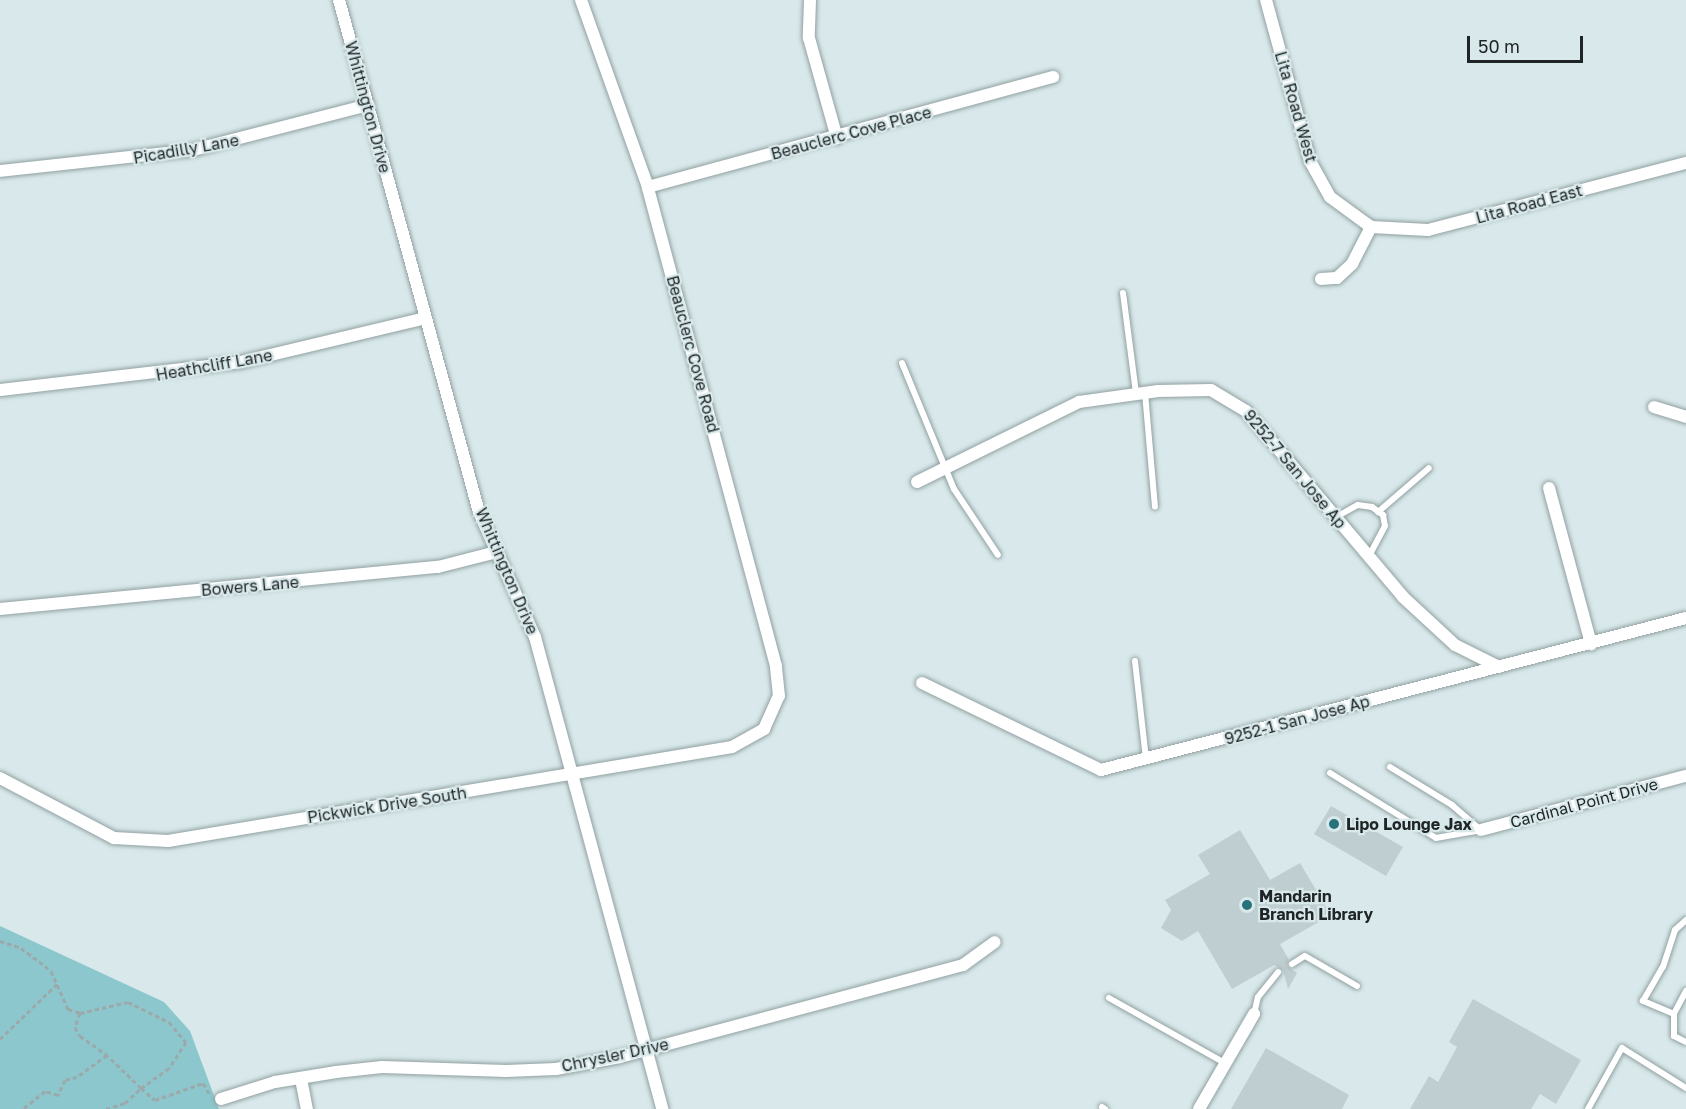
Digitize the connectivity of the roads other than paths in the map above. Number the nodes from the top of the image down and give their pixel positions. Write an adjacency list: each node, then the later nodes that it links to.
1 (339, 0): 6 (street, Whittington Drive)
2 (581, 0): 10 (street, Beauclerc Cove Road)
3 (810, 0): 7 (street)
4 (1266, 0): 11 (street, Lita Road West)
5 (1053, 77): 7 (street, Beauclerc Cove Place)
6 (368, 105): 9 (street, Picadilly Lane); 14 (street, Whittington Drive)
7 (837, 138): 10 (street, Beauclerc Cove Place)
8 (1686, 163): 11 (street, Lita Road East)
9 (0, 171)
10 (648, 187): 36 (street, Beauclerc Cove Road)
11 (1371, 227): 12 (street)
12 (1321, 279)
13 (1123, 293): 17 (lane)
14 (425, 318): 16 (street, Heathcliff Lane); 27 (street, Whittington Drive)
15 (902, 363): 20 (lane)
16 (0, 390)
17 (1141, 393): 20 (street, 9252-7 San Jose Ap); 24 (lane); 26 (street, 9252-7 San Jose Ap)
18 (1654, 407): 19 (street)
19 (1686, 417)
20 (944, 468): 22 (street, 9252-7 San Jose Ap); 28 (lane)
21 (1429, 468): 25 (lane)
22 (916, 482)
23 (1549, 488): 32 (street)
24 (1155, 507)
25 (1378, 512): 26 (lane); 29 (lane)
26 (1336, 518): 29 (street, 9252-7 San Jose Ap)
27 (497, 552): 30 (street, Bowers Lane); 40 (street, Whittington Drive)
28 (998, 555)
29 (1369, 556): 34 (street, 9252-7 San Jose Ap)
30 (0, 609)
31 (1686, 618): 32 (street, 9252-1 San Jose Ap)
32 (1591, 644): 34 (street, 9252-1 San Jose Ap)
33 (1135, 661): 37 (lane)
34 (1499, 667): 37 (street, 9252-1 San Jose Ap)
35 (922, 684): 37 (street, 9252-1 San Jose Ap)
36 (773, 714): 40 (street, Pickwick Drive South)
37 (1146, 760)
38 (1390, 767): 43 (lane)
39 (1330, 773): 43 (lane)
40 (572, 776): 42 (street, Pickwick Drive South); 54 (street, Whittington Drive)
41 (1686, 776): 43 (street, Cardinal Point Drive)
42 (0, 778)
43 (1481, 830)
44 (1686, 920): 52 (lane)
45 (996, 942): 54 (street, Chrysler Drive)
46 (1292, 964): 48 (lane)
47 (1278, 972): 51 (lane)
48 (1357, 986)
49 (1686, 992): 52 (lane)
50 (1109, 998): 55 (lane)
51 (1254, 1014): 55 (street)
52 (1674, 1014): 53 (lane)
53 (1686, 1042)
54 (646, 1050): 56 (street, Chrysler Drive); 60 (street, Whittington Drive)
55 (1226, 1063): 61 (street)
56 (302, 1078): 58 (street, Chrysler Drive); 59 (street)
57 (1686, 1088): 62 (lane)
58 (221, 1099)
59 (307, 1109)
60 (662, 1109)
61 (1199, 1109)
62 (1588, 1109)

